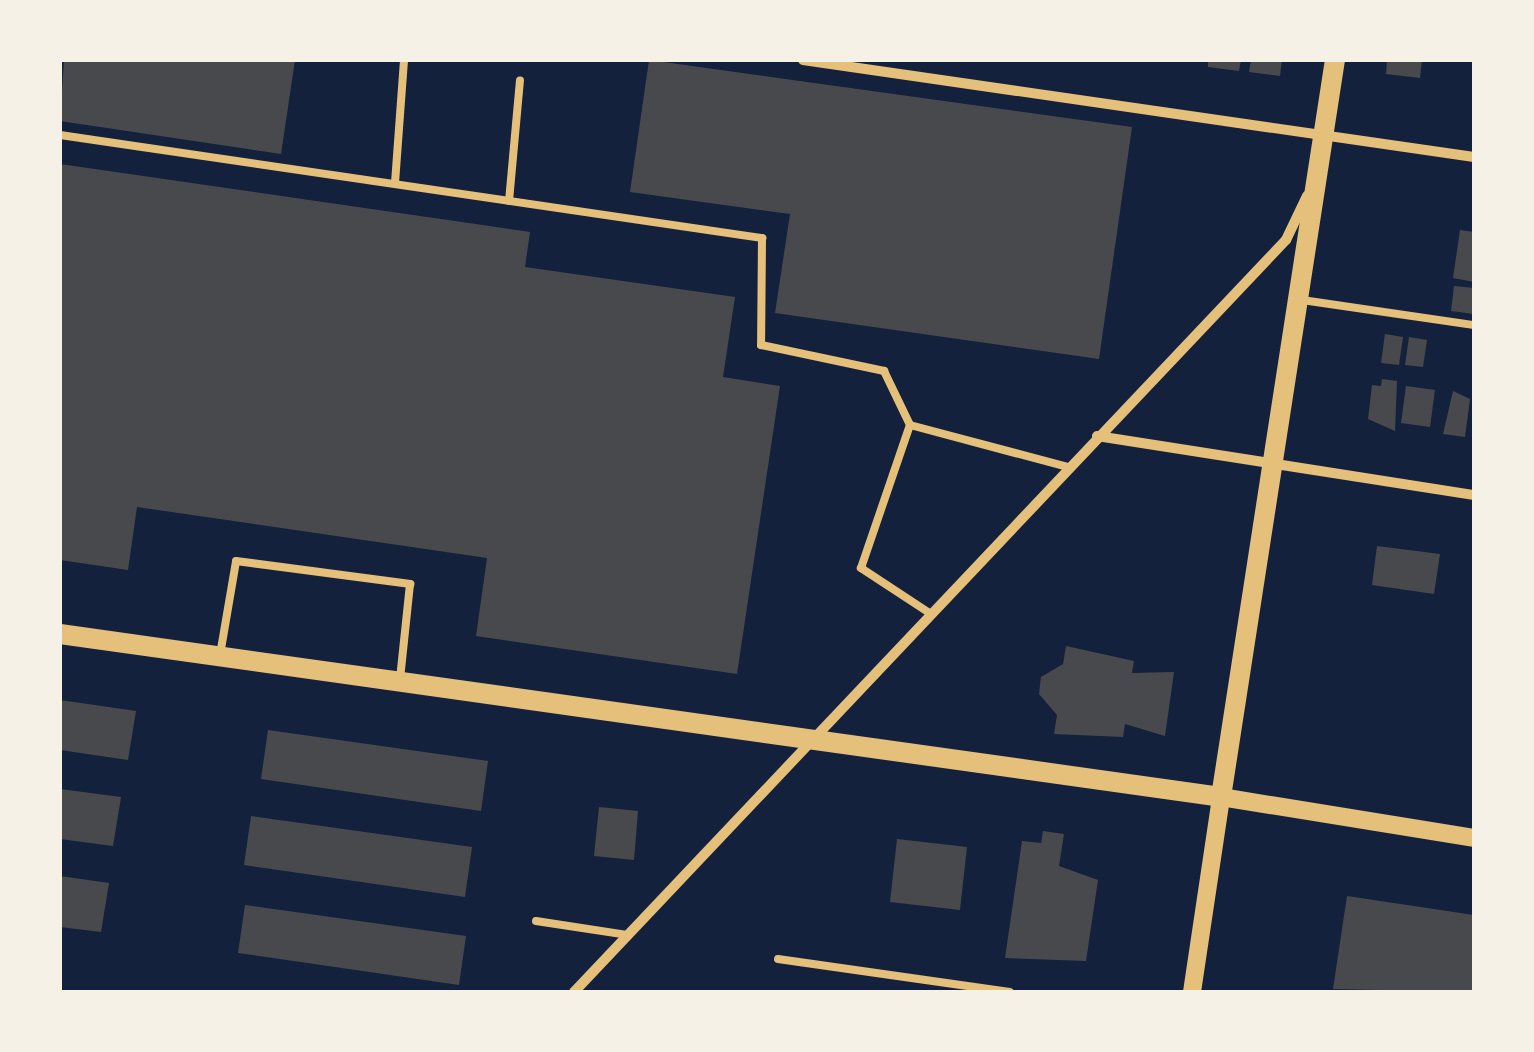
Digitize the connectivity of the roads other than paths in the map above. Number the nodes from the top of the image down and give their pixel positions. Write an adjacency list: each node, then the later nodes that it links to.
1 (404, 60): 9 (lane)
2 (803, 60): 6 (street)
3 (1335, 60): 6 (main road)
4 (520, 81): 10 (lane)
5 (60, 136): 9 (lane)
6 (1324, 136): 7 (street); 8 (main road)
7 (1474, 158)
8 (1316, 177): 11 (main road); 14 (street)
9 (395, 183): 10 (lane)
10 (510, 201): 13 (lane)
11 (1298, 299): 12 (lane); 15 (main road)
12 (1474, 325)
13 (910, 425): 16 (lane); 18 (lane)
14 (1097, 436): 15 (street); 16 (street)
15 (1274, 466): 17 (street); 23 (main road)
16 (1068, 468): 18 (street)
17 (1474, 495)
18 (931, 614): 22 (street)
19 (60, 634): 20 (main road)
20 (220, 657): 21 (main road); 21 (lane)
21 (400, 684): 22 (main road)
22 (810, 743): 23 (main road); 26 (street)
23 (1221, 797): 24 (street); 30 (street)
24 (1474, 838)
25 (536, 921): 26 (lane)
26 (627, 935): 28 (street)
27 (778, 960): 29 (lane)
28 (574, 992)
29 (1010, 992)
30 (1192, 992)

